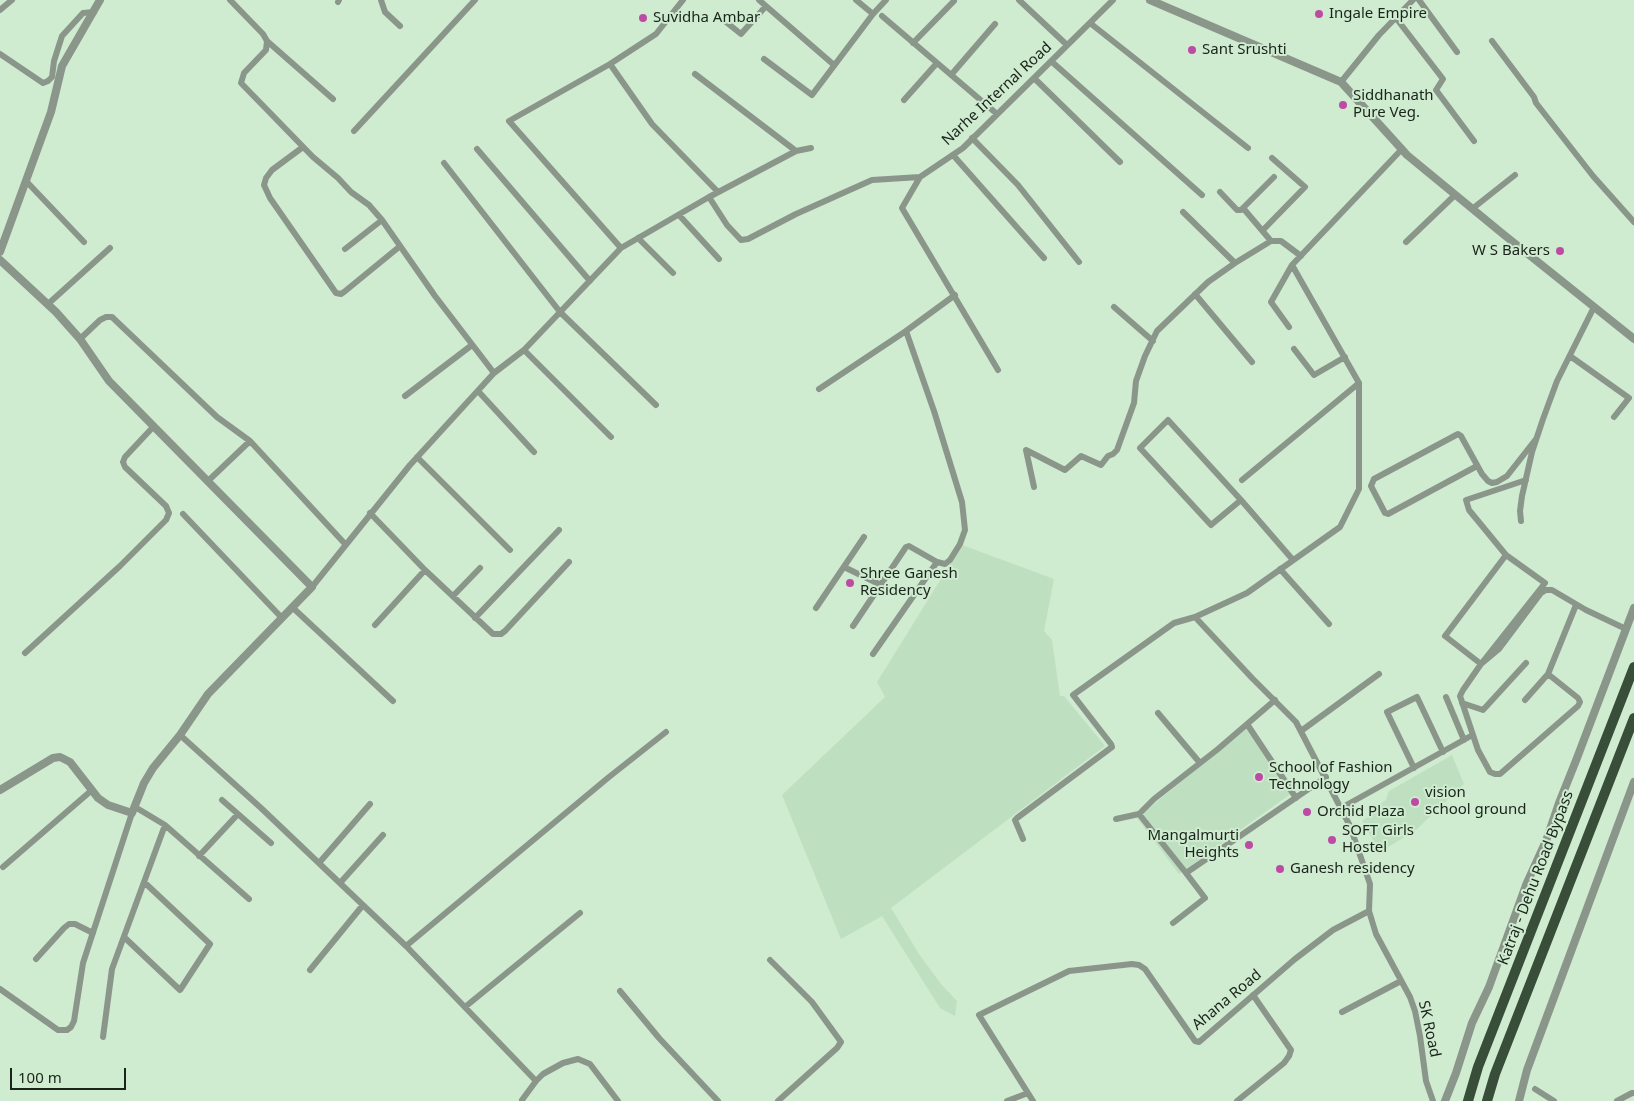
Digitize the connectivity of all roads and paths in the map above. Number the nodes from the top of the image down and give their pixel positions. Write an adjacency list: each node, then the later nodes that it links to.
1 (12, 0): 17 (street)
2 (100, 0): 18 (street)
3 (230, 0): 26 (street)
4 (381, 0): 25 (street)
5 (475, 0): 44 (street)
6 (683, 0): 35 (street)
7 (759, 0): 16 (street)
8 (856, 0): 19 (street)
9 (886, 0): 19 (street)
10 (1019, 0): 29 (street)
11 (1113, 0): 23 (street, Narhe Internal Road)
12 (1150, 0): 40 (street)
13 (1413, 0): 22 (street)
14 (1419, 0): 30 (street)
15 (954, 1): 28 (street)
16 (766, 6): 21 (street); 36 (street)
17 (0, 10)
18 (94, 12): 31 (street); 60 (street)
19 (873, 14): 36 (street)
20 (882, 16): 28 (street)
21 (722, 18)
22 (1396, 18): 40 (street); 46 (street)
23 (1090, 23): 29 (street, Narhe Internal Road); 49 (street)
24 (995, 24): 38 (street)
25 (400, 26)
26 (266, 41): 41 (street); 47 (street)
27 (1492, 41): 71 (street)
28 (913, 43): 34 (street)
29 (1067, 45): 33 (street, Narhe Internal Road)
30 (1456, 52)
31 (0, 54)
32 (764, 59): 36 (street)
33 (1052, 60): 39 (street, Narhe Internal Road); 63 (street)
34 (937, 63): 38 (street); 42 (street)
35 (610, 64): 61 (street); 79 (street)
36 (834, 65)
37 (695, 74): 52 (street)
38 (951, 75): 43 (street)
39 (1034, 78): 43 (street, Narhe Internal Road); 55 (street)
40 (1341, 82): 51 (street)
41 (333, 99)
42 (904, 100)
43 (997, 114): 45 (street, Narhe Internal Road)
44 (354, 131)
45 (972, 138): 53 (street, Narhe Internal Road); 86 (street)
46 (1474, 141)
47 (303, 146): 70 (street); 77 (street)
48 (811, 148): 52 (street)
49 (1248, 148)
50 (477, 149): 90 (street)
51 (1402, 150): 64 (street); 82 (street)
52 (796, 151): 61 (street)
53 (953, 154): 59 (street, Narhe Internal Road); 83 (street)
54 (1272, 158): 72 (street)
55 (1120, 162)
56 (444, 163): 96 (street)
57 (1515, 175): 67 (street)
58 (1274, 177): 66 (street)
59 (920, 178): 65 (street); 92 (street)
60 (26, 181): 75 (street); 81 (street)
61 (718, 192): 65 (street)
62 (1220, 192): 66 (street)
63 (1202, 195)
64 (1455, 195): 67 (street); 76 (street)
65 (709, 198): 69 (street)
66 (1243, 208): 72 (street)
67 (1472, 209): 95 (street)
68 (1183, 212): 87 (street)
69 (678, 215): 73 (street); 84 (street)
70 (382, 220): 77 (street); 80 (street)
71 (1634, 222)
72 (1264, 230): 74 (street)
73 (638, 238): 79 (street); 89 (street)
74 (1272, 241): 82 (street); 87 (street)
75 (84, 242)
76 (1406, 242)
77 (399, 247): 102 (street)
78 (110, 248): 93 (street)
79 (621, 248): 90 (street)
80 (345, 249)
81 (0, 252)
82 (1301, 256): 88 (street)
83 (1044, 258)
84 (719, 259)
85 (0, 260): 93 (street)
86 (1079, 262)
87 (1234, 262): 91 (street)
88 (1292, 265): 97 (street); 106 (street)
89 (673, 273)
90 (590, 282): 96 (street)
91 (1195, 294): 101 (street); 107 (street)
92 (955, 295): 98 (street); 108 (street)
93 (48, 304): 100 (street)
94 (1114, 307): 101 (street)
95 (1594, 307): 99 (street); 105 (street)
96 (560, 312): 104 (street); 115 (street)
97 (1289, 327)
98 (906, 331): 111 (street); 139 (street)
99 (1634, 338)
100 (80, 339): 117 (street); 120 (street)
101 (1153, 341): 127 (street)
102 (472, 345): 109 (street); 114 (street)
103 (1294, 349): 106 (street)
104 (524, 350): 109 (street); 118 (street)
105 (1570, 356): 113 (street); 119 (street)
106 (1345, 357): 110 (street)
107 (1252, 362)
108 (998, 370)
109 (494, 373): 112 (street)
110 (1359, 384): 124 (street); 137 (street)
111 (819, 388)
112 (478, 391): 121 (street); 122 (street)
113 (1632, 395): 116 (street)
114 (405, 396)
115 (656, 405)
116 (1614, 417)
117 (154, 426): 126 (street); 158 (street)
118 (611, 437)
119 (1536, 440): 123 (street); 125 (street)
120 (250, 441): 126 (street); 134 (street)
121 (534, 452)
122 (417, 457): 129 (street); 135 (street)
123 (1476, 466): 123 (street)
124 (1242, 480)
125 (1526, 480): 131 (street); 136 (street)
126 (208, 481): 145 (street)
127 (1034, 487)
128 (1241, 500): 128 (street); 137 (street)
129 (370, 513): 134 (street); 143 (street)
130 (183, 514): 152 (street)
131 (1521, 521)
132 (559, 530): 153 (street)
133 (864, 537): 140 (street)
134 (346, 545): 145 (street)
135 (510, 550)
136 (1506, 555): 161 (street); 161 (street)
137 (1293, 560): 142 (street)
138 (569, 562): 153 (street)
139 (937, 562): 144 (street); 159 (street)
140 (844, 567): 144 (street); 149 (street)
141 (480, 568): 146 (street)
142 (1280, 569): 151 (street); 155 (street)
143 (425, 570): 146 (street); 154 (street)
144 (881, 585): 156 (street)
145 (312, 587): 148 (street)
146 (452, 596): 153 (street)
147 (1576, 605): 157 (street); 161 (street); 164 (street)
148 (292, 607): 152 (street); 168 (street)
149 (816, 608)
150 (1634, 608): 157 (street)
151 (1195, 617): 166 (street, SK Road); 193 (street)
152 (282, 618): 175 (street)
153 (475, 618)
154 (375, 624)
155 (1329, 624)
156 (853, 626)
157 (1626, 629): 231 (street)
158 (25, 653)
159 (873, 654)
160 (1526, 663): 169 (street)
161 (1481, 664): 169 (street)
162 (1634, 667): 232 (highway, Katraj - Dehu Road Bypass)
163 (1379, 674): 173 (street)
164 (1548, 674): 167 (street); 169 (street)
165 (1446, 697): 176 (street)
166 (1274, 700): 172 (street); 173 (street, SK Road)
167 (1525, 700)
168 (393, 701)
169 (1462, 703)
170 (1158, 713): 177 (street)
171 (1634, 718): 233 (highway)
172 (1247, 724): 177 (street); 183 (street)
173 (1301, 731): 179 (street, SK Road)
174 (666, 732): 208 (street)
175 (180, 735): 187 (street); 196 (street)
176 (1443, 752): 178 (street); 178 (street)
177 (1200, 763): 189 (street)
178 (1414, 768): 186 (street)
179 (1326, 777): 183 (street); 186 (street, SK Road)
180 (1634, 782): 234 (street)
181 (0, 790): 182 (street)
182 (92, 790): 187 (street); 197 (street)
183 (1296, 798): 198 (street)
184 (222, 800): 188 (street)
185 (370, 804): 196 (street)
186 (1341, 808): 203 (street, SK Road)
187 (134, 810): 191 (street); 206 (street)
188 (238, 814): 194 (street); 195 (street)
189 (1139, 814): 190 (street); 198 (street)
190 (1116, 819)
191 (165, 825): 195 (street); 199 (street)
192 (383, 835): 200 (street)
193 (1022, 838)
194 (271, 843)
195 (199, 856): 201 (street)
196 (319, 863): 200 (street)
197 (3, 867)
198 (1186, 873): 205 (street)
199 (144, 882): 207 (street); 207 (street)
200 (340, 883): 202 (street)
201 (249, 899)
202 (363, 905): 208 (street); 211 (street)
203 (1369, 911): 212 (street, SK Road); 215 (street, Ahana Road)
204 (580, 913): 216 (street)
205 (1173, 923)
206 (92, 933): 209 (street); 213 (street)
207 (124, 937): 218 (street)
208 (406, 946): 216 (street)
209 (36, 960)
210 (770, 960): 226 (street)
211 (310, 970)
212 (1401, 981): 217 (street); 230 (street, SK Road)
213 (0, 989)
214 (620, 991): 225 (street)
215 (1253, 995): 221 (street, Ahana Road); 229 (street)
216 (465, 1007): 219 (street)
217 (1342, 1012)
218 (103, 1037)
219 (536, 1081): 223 (street); 224 (street)
220 (1535, 1089): 235 (street)
221 (1028, 1093): 227 (street); 228 (street)
222 (1634, 1094): 236 (street)
223 (522, 1100)
224 (618, 1101)
225 (718, 1101)
226 (778, 1101)
227 (1007, 1101)
228 (1033, 1101)
229 (1237, 1101)
230 (1433, 1101)
231 (1445, 1101)
232 (1468, 1101)
233 (1487, 1101)
234 (1518, 1101)
235 (1554, 1101)
236 (1617, 1101)

